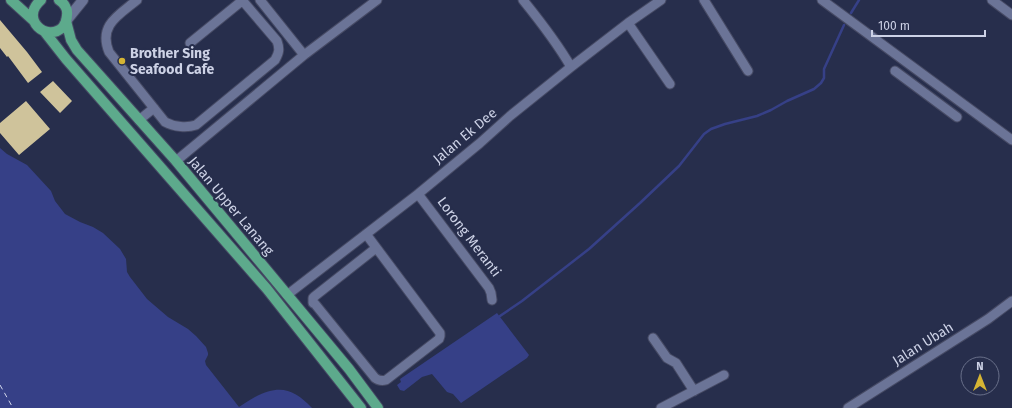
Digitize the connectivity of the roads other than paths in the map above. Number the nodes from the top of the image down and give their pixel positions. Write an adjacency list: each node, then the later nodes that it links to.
1 (12, 0): 16 (main road, Jalan Upper Lanang)
2 (41, 0): 16 (main road)
3 (59, 0): 17 (main road, Jalan Upper Lanang)
4 (83, 0): 17 (street)
5 (137, 0): 30 (street)
6 (243, 0): 19 (street); 21 (street)
7 (260, 0): 15 (street)
8 (377, 0): 22 (street)
9 (523, 0): 24 (street)
10 (704, 0): 25 (street)
11 (822, 0): 23 (street)
12 (992, 0): 14 (street)
13 (659, 1): 18 (street, Jalan Ek Dee)
14 (1012, 15)
15 (274, 17): 19 (street); 22 (street)
16 (33, 20): 20 (main road, Jalan Upper Lanang)
17 (66, 21): 20 (main road); 33 (main road, Jalan Upper Lanang)
18 (628, 23): 24 (street, Jalan Ek Dee); 28 (street)
19 (264, 25): 30 (street)
20 (44, 31): 47 (main road, Jalan Upper Lanang)
21 (190, 43)
22 (304, 55): 35 (street)
23 (911, 66): 27 (street); 29 (street)
24 (572, 67): 36 (street, Jalan Ek Dee)
25 (748, 71)
26 (895, 71): 27 (street)
27 (903, 77): 31 (street)
28 (670, 84)
29 (956, 99): 31 (street); 34 (street)
30 (154, 108): 33 (street)
31 (949, 111): 32 (street)
32 (957, 116)
33 (139, 120): 35 (main road, Jalan Upper Lanang)
34 (1012, 140)
35 (176, 161): 39 (main road, Jalan Upper Lanang)
36 (418, 194): 37 (street, Jalan Ek Dee); 40 (street, Lorong Meranti)
37 (366, 234): 38 (street); 39 (street, Jalan Ek Dee)
38 (376, 248): 43 (street); 43 (street)
39 (287, 294): 44 (main road, Jalan Upper Lanang)
40 (492, 300)
41 (1012, 301): 50 (street, Jalan Ubah)
42 (653, 338): 46 (street)
43 (360, 360): 44 (street)
44 (349, 369): 48 (main road, Jalan Upper Lanang)
45 (724, 375): 46 (street)
46 (694, 391): 49 (street)
47 (361, 408)
48 (378, 408)
49 (661, 408)
50 (848, 408)

